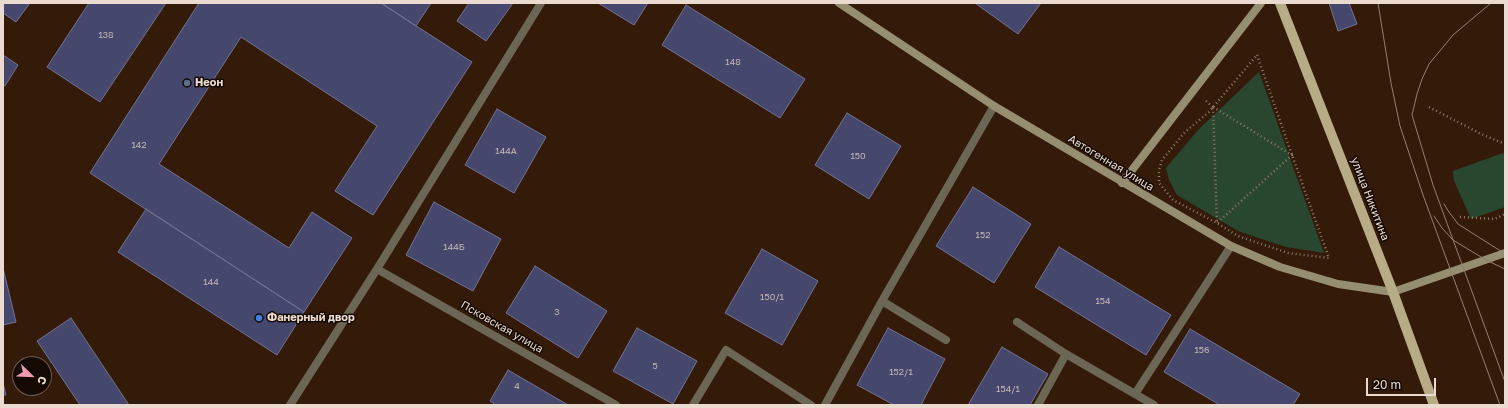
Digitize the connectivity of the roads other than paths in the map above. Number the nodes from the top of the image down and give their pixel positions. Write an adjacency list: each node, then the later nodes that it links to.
1 (541, 3): 9 (street)
2 (839, 3): 5 (street, Автогенная улица)
3 (1261, 3): 6 (street)
4 (1280, 3): 10 (main road, улица Никитина)
5 (994, 106): 6 (street, Автогенная улица); 11 (street)
6 (1122, 183): 7 (street, Автогенная улица)
7 (1231, 246): 10 (street, Автогенная улица); 15 (street)
8 (1505, 253): 10 (street)
9 (377, 269): 16 (street); 17 (street, Псковская улица)
10 (1393, 292): 23 (main road, улица Никитина)
11 (882, 301): 13 (street); 20 (street)
12 (1017, 322): 14 (street)
13 (946, 340)
14 (1066, 354): 15 (street); 21 (street)
15 (1135, 394): 22 (street)
16 (290, 405)
17 (616, 405)
18 (693, 405): 19 (street)
19 (811, 405)
20 (825, 405)
21 (1038, 405)
22 (1154, 405)
23 (1434, 405)

